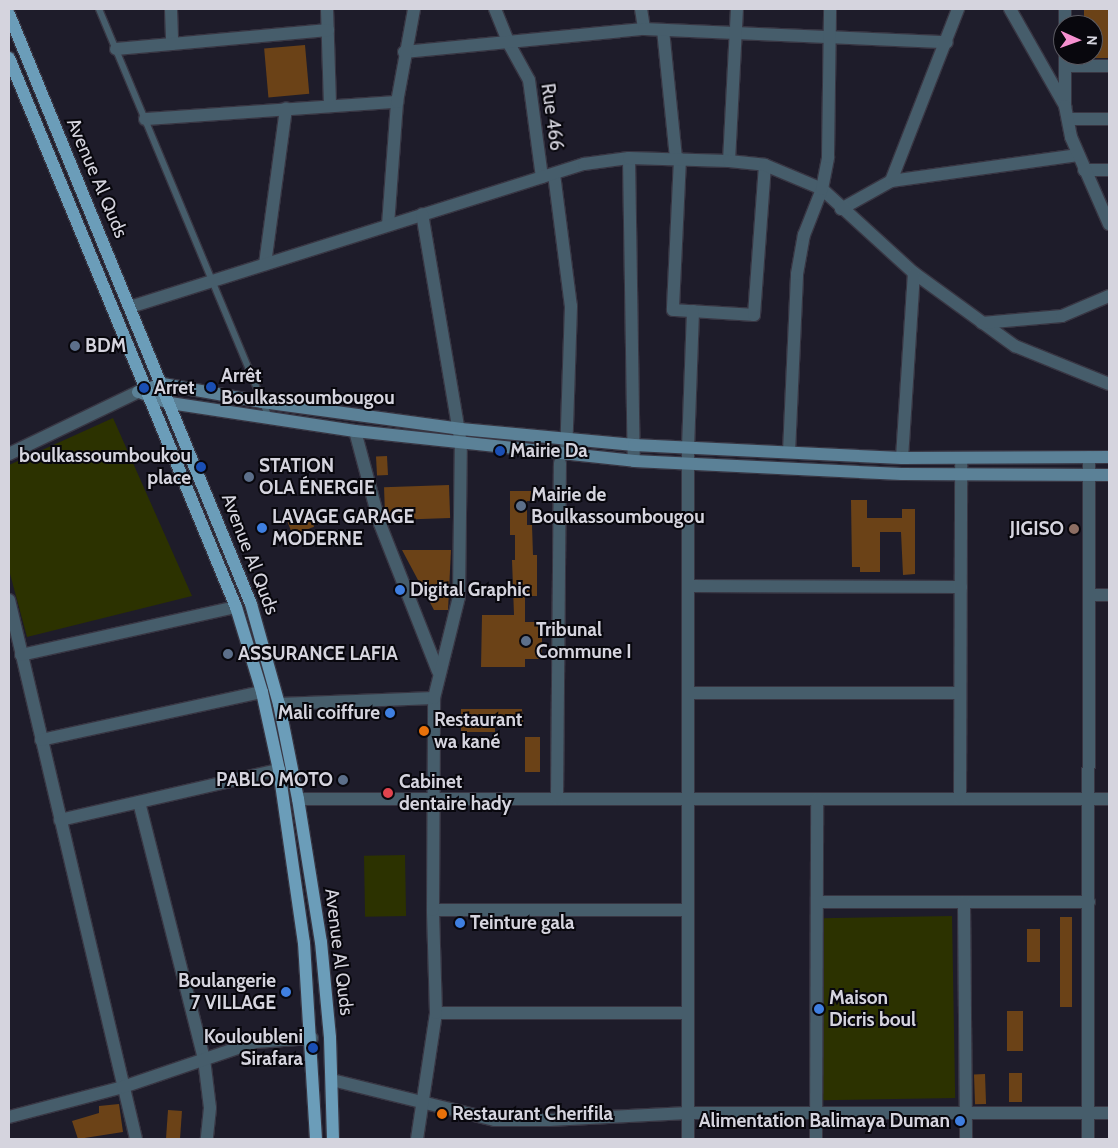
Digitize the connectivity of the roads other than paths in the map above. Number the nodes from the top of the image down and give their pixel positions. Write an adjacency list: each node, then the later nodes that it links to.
1 (99, 9): 20 (lane)
2 (171, 9): 19 (street)
3 (327, 9): 13 (street)
4 (414, 9): 21 (street)
5 (495, 9): 17 (street, Rue 466)
6 (641, 9): 12 (street)
7 (737, 9): 15 (street)
8 (830, 9): 16 (street)
9 (958, 9): 18 (street)
10 (1010, 9): 26 (street)
11 (9, 14): 49 (main road, Avenue Al Quds)
12 (644, 29): 14 (street); 17 (street)
13 (328, 30): 19 (street); 25 (street)
14 (663, 30): 15 (street); 33 (street)
15 (736, 33): 16 (street); 34 (street)
16 (830, 37): 18 (street); 40 (street)
17 (508, 42): 21 (street); 38 (street, Rue 466)
18 (947, 42): 39 (street)
19 (172, 44): 20 (street)
20 (116, 49): 28 (lane)
21 (404, 52): 24 (street)
22 (9, 58): 54 (main road, Avenue Al Quds)
23 (1065, 65): 26 (street)
24 (397, 102): 25 (street); 44 (street)
25 (330, 106): 27 (street)
26 (1065, 106): 29 (street)
27 (286, 108): 28 (street); 45 (street)
28 (145, 119): 47 (lane)
29 (1069, 120): 30 (street); 31 (street)
30 (1109, 120)
31 (1078, 155): 36 (street); 39 (street)
32 (629, 158): 33 (street); 38 (street); 62 (street)
33 (678, 159): 34 (street); 50 (street)
34 (729, 161): 35 (street)
35 (764, 165): 40 (street); 50 (street)
36 (1084, 170): 37 (street); 43 (street)
37 (1109, 170)
38 (548, 176): 42 (street); 60 (street, Rue 466)
39 (891, 181): 41 (street)
40 (822, 189): 41 (street); 64 (street)
41 (841, 209): 46 (street)
42 (422, 214): 44 (street); 58 (street)
43 (1109, 224)
44 (388, 225): 45 (street)
45 (265, 264): 47 (street)
46 (914, 273): 51 (street); 68 (street)
47 (212, 281): 49 (street); 55 (lane)
48 (1109, 296): 51 (street)
49 (130, 307): 52 (main road, Avenue Al Quds)
50 (693, 311): 63 (street)
51 (982, 323): 53 (street)
52 (163, 384): 54 (main road); 55 (main road); 56 (main road, Avenue Al Quds)
53 (1109, 384)
54 (144, 392): 56 (main road); 65 (street); 81 (main road, Avenue Al Quds)
55 (262, 402): 57 (lane); 58 (main road)
56 (170, 403): 57 (main road); 88 (main road, Avenue Al Quds)
57 (269, 418): 59 (main road)
58 (461, 429): 60 (main road); 61 (street)
59 (355, 431): 61 (main road); 83 (street)
60 (567, 439): 62 (main road); 70 (street, Rue 466)
61 (462, 444): 70 (main road); 83 (street)
62 (634, 445): 63 (main road); 71 (street)
63 (688, 448): 64 (main road); 72 (street)
64 (789, 452): 68 (main road)
65 (9, 454)
66 (1089, 457): 67 (main road); 69 (main road); 75 (street)
67 (1109, 457)
68 (902, 458): 69 (main road)
69 (961, 458): 74 (street)
70 (563, 459): 71 (main road); 93 (street, Rue 466)
71 (634, 461): 72 (main road)
72 (688, 463): 74 (main road); 76 (street)
73 (1109, 474): 75 (main road)
74 (961, 475): 75 (main road); 77 (street)
75 (1089, 475): 78 (street)
76 (688, 586): 77 (street); 85 (street)
77 (961, 587): 86 (street)
78 (1089, 595): 79 (street); 97 (street)
79 (1109, 595)
80 (9, 600): 82 (street)
81 (236, 607): 82 (street); 84 (main road, Avenue Al Quds)
82 (22, 655): 89 (street)
83 (438, 671): 87 (street)
84 (262, 692): 89 (street); 90 (main road, Avenue Al Quds)
85 (688, 693): 86 (street); 94 (street)
86 (960, 693): 96 (street)
87 (434, 698): 88 (street); 92 (street)
88 (279, 704): 91 (main road, Avenue Al Quds)
89 (41, 740): 100 (street)
90 (279, 770): 99 (street); 108 (main road, Avenue Al Quds)
91 (298, 799): 92 (street); 110 (main road, Avenue Al Quds)
92 (433, 799): 93 (street); 104 (street)
93 (557, 799): 94 (street)
94 (688, 799): 95 (street); 105 (street)
95 (817, 799): 96 (street); 101 (street)
96 (960, 799): 97 (street)
97 (1089, 800): 98 (street); 103 (street)
98 (1109, 800)
99 (140, 802): 100 (street); 109 (street)
100 (60, 820): 111 (street)
101 (817, 902): 102 (street); 114 (street)
102 (964, 902): 103 (street); 115 (street)
103 (1089, 902): 116 (street)
104 (433, 910): 105 (street); 106 (street)
105 (688, 910): 107 (street)
106 (436, 1013): 107 (street); 112 (street)
107 (688, 1013): 113 (street)
108 (312, 1038): 109 (street); 121 (main road, Avenue Al Quds)
109 (204, 1059): 111 (street); 120 (street)
110 (332, 1080): 112 (street); 122 (main road, Avenue Al Quds)
111 (123, 1087): 118 (street); 119 (street)
112 (420, 1104): 113 (street); 123 (street)
113 (688, 1113): 114 (street); 124 (street)
114 (816, 1113): 115 (street); 125 (street)
115 (966, 1113): 116 (street); 126 (street)
116 (1088, 1113): 117 (street); 127 (street)
117 (1109, 1113)
118 (9, 1117)
119 (136, 1139)
120 (207, 1139)
121 (316, 1139)
122 (333, 1139)
123 (417, 1139)
124 (688, 1139)
125 (816, 1139)
126 (966, 1139)
127 (1088, 1139)

